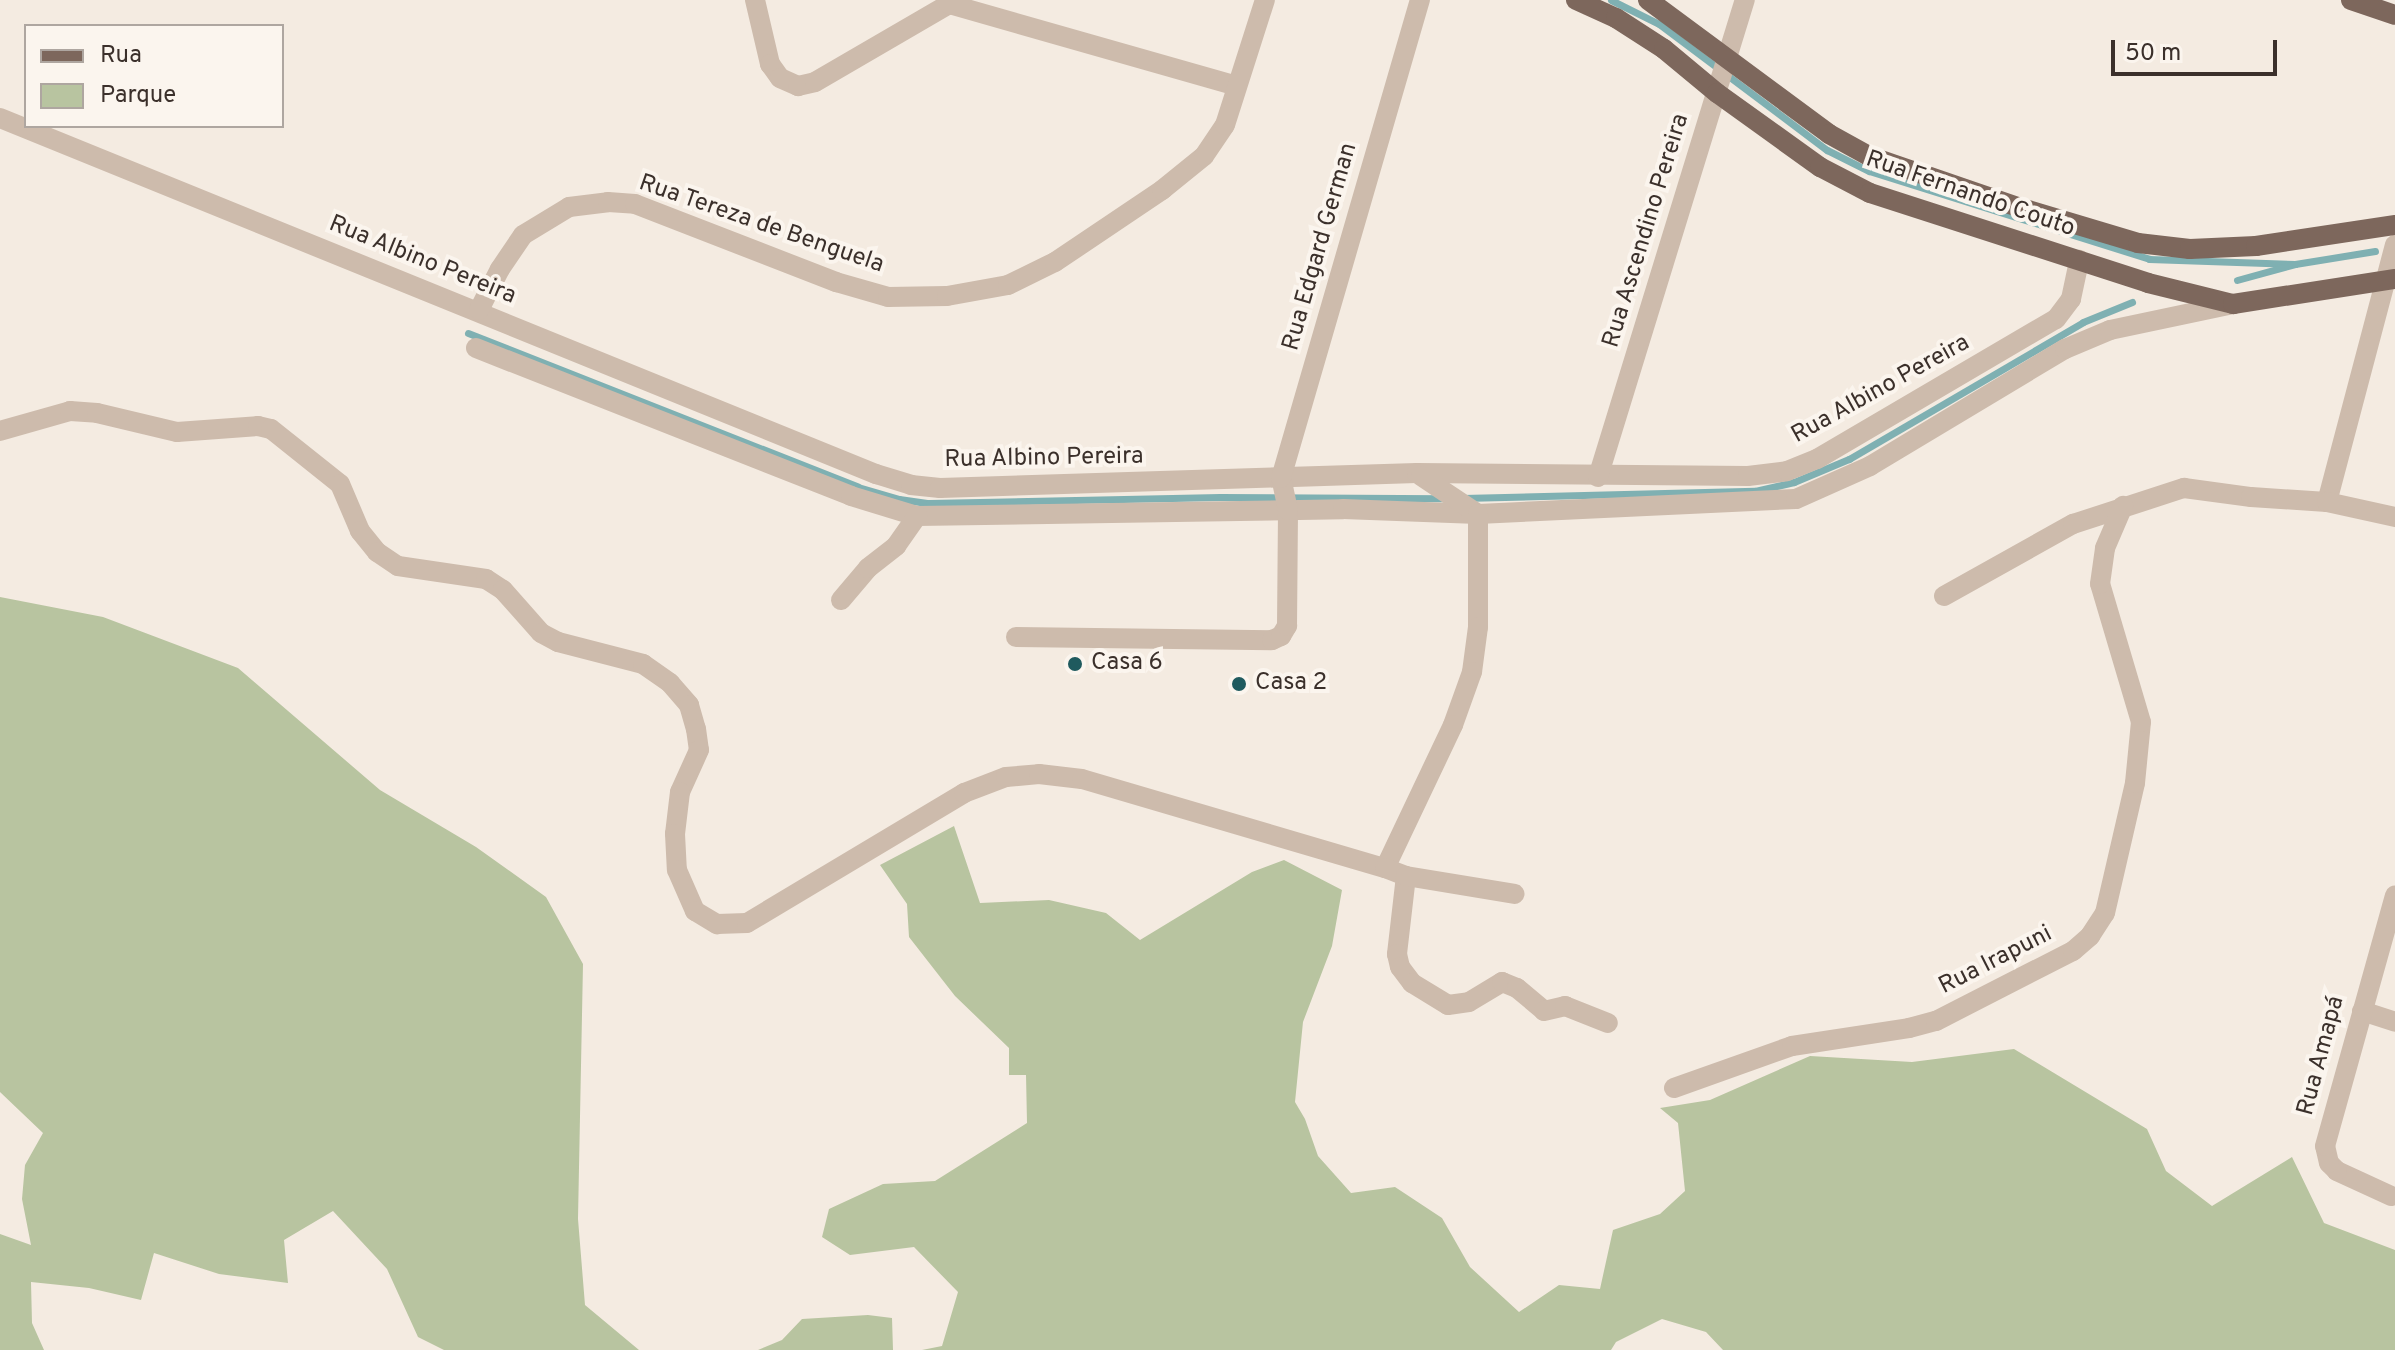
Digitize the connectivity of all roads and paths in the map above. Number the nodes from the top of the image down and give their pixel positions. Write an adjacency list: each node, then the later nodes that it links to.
1 (755, 0): 10 (street)
2 (1265, 0): 10 (street, Rua Tereza de Benguela)
3 (1420, 0): 24 (street, Rua Edgard German)
4 (1576, 0): 9 (main road, Rua Fernando Couto)
5 (1648, 0): 9 (main road, Rua Fernando Couto)
6 (1745, 0): 9 (street, Rua Ascendino Pereira)
7 (2351, 0): 8 (main road)
8 (2395, 15)
9 (1722, 76): 14 (main road, Rua Fernando Couto); 16 (main road, Rua Fernando Couto); 23 (street, Rua Ascendino Pereira)
10 (1237, 86): 19 (street, Rua Tereza de Benguela)
11 (0, 118): 12 (street, Rua Albino Pereira)
12 (24, 128)
13 (25, 128): 19 (street, Rua Albino Pereira)
14 (2395, 225)
15 (2395, 245): 17 (street)
16 (2079, 260): 18 (main road, Rua Fernando Couto); 23 (street, Rua Albino Pereira)
17 (2390, 280): 18 (main road, Rua Fernando Couto); 25 (street)
18 (2233, 304): 27 (street, Rua Albino Pereira)
19 (479, 310): 24 (street, Rua Albino Pereira)
20 (476, 348): 28 (street, Rua Albino Pereira)
21 (0, 431): 33 (street)
22 (1417, 473): 23 (street, Rua Albino Pereira); 24 (street, Rua Albino Pereira); 27 (street)
23 (1598, 477)
24 (1285, 495): 27 (street, Rua Albino Pereira); 28 (street, Rua Albino Pereira); 32 (street, Rua Edgard German)
25 (2327, 502): 26 (street); 29 (street)
26 (2123, 506): 30 (street); 40 (street, Rua Irapuni)
27 (1470, 509): 33 (street)
28 (917, 516): 31 (street)
29 (2395, 517)
30 (1944, 596)
31 (841, 600)
32 (1016, 637)
33 (1385, 868): 34 (street)
34 (1406, 876): 35 (street); 39 (street)
35 (1515, 894)
36 (2395, 896): 37 (street, Rua Amapá)
37 (2362, 1011): 38 (street); 41 (street, Rua Amapá)
38 (2395, 1022)
39 (1608, 1023)
40 (1674, 1088)
41 (2391, 1196)

